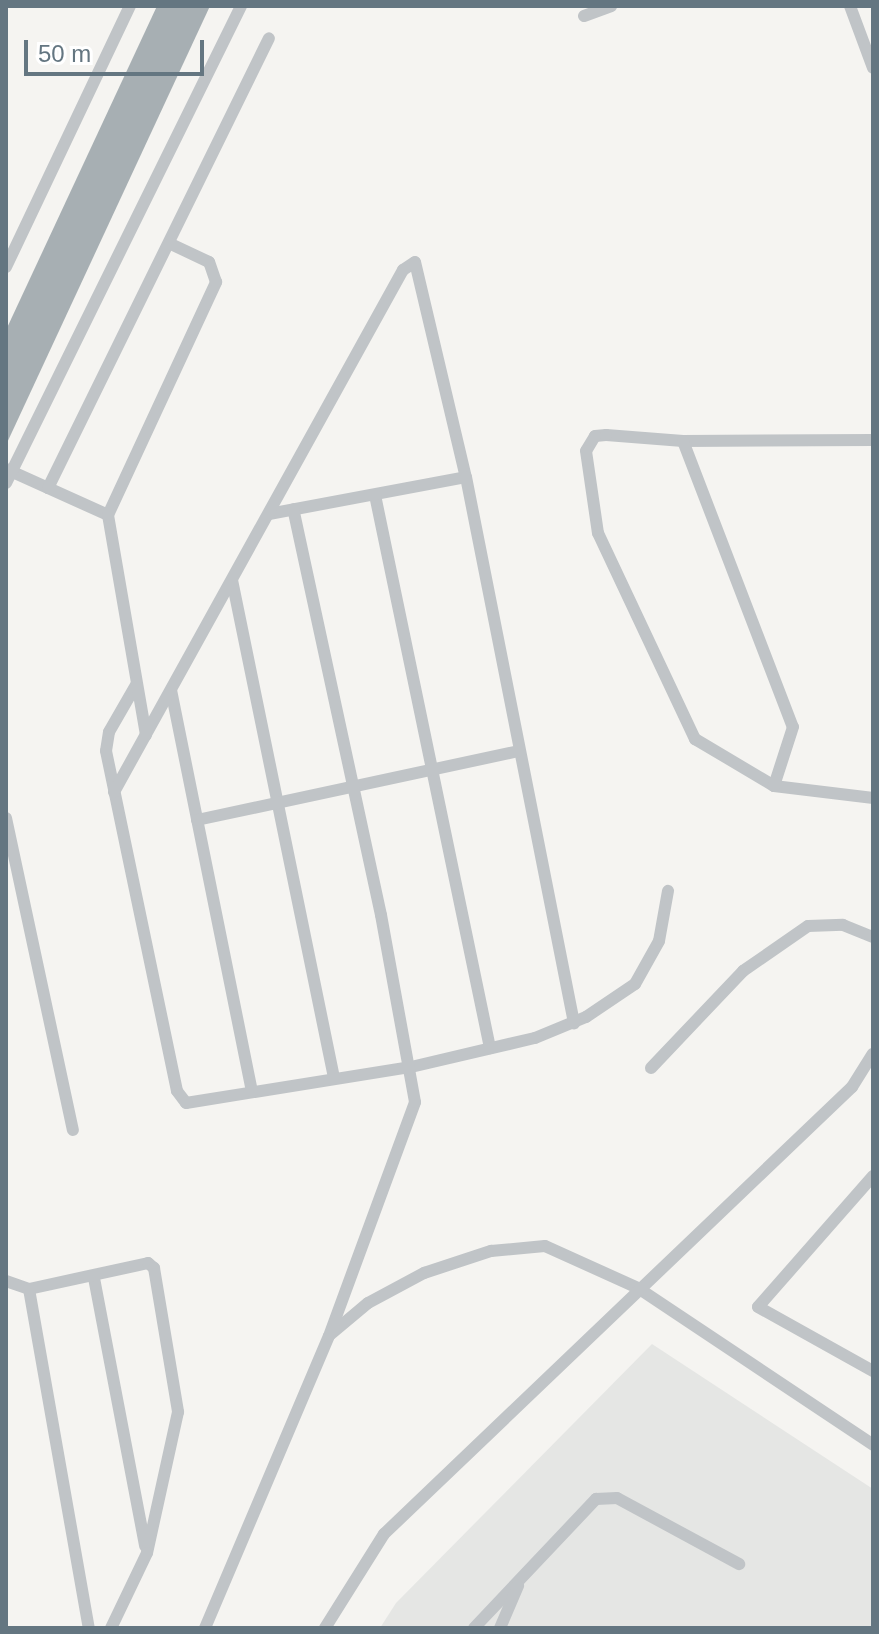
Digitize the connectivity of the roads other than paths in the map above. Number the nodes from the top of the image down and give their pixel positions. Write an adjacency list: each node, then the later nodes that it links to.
1 (130, 6): 9 (lane)
2 (241, 6): 12 (lane)
3 (611, 6): 5 (lane)
4 (850, 6): 7 (lane)
5 (584, 16)
6 (269, 38): 8 (lane)
7 (873, 68)
8 (171, 244): 14 (lane); 18 (lane)
9 (6, 267)
10 (873, 440): 11 (lane)
11 (683, 441): 25 (lane); 25 (lane)
12 (8, 474): 14 (lane)
13 (466, 477): 15 (lane); 17 (lane); 23 (lane)
14 (48, 488): 18 (lane)
15 (375, 495): 16 (lane); 24 (lane)
16 (293, 509): 17 (lane); 26 (lane)
17 (269, 514): 19 (lane)
18 (108, 515): 20 (lane)
19 (232, 580): 21 (lane); 29 (lane)
20 (136, 685): 22 (lane); 27 (lane)
21 (171, 690): 22 (lane); 31 (lane)
22 (146, 735): 27 (lane)
23 (518, 751): 24 (lane); 34 (lane)
24 (432, 770): 26 (lane); 35 (lane)
25 (774, 786): 28 (lane)
26 (352, 787): 29 (lane); 37 (lane)
27 (114, 792): 40 (lane)
28 (873, 798)
29 (277, 803): 31 (lane); 39 (lane)
30 (6, 818): 41 (lane)
31 (197, 820): 40 (lane)
32 (668, 891): 34 (lane)
33 (873, 937): 38 (lane)
34 (574, 1023): 35 (lane)
35 (490, 1048): 37 (lane)
36 (871, 1061): 45 (lane)
37 (411, 1067): 39 (lane); 47 (lane)
38 (651, 1068)
39 (334, 1078): 40 (lane)
40 (252, 1092)
41 (73, 1130)
42 (873, 1176): 48 (lane)
43 (94, 1278): 46 (lane); 50 (lane); 50 (lane)
44 (6, 1281): 46 (lane)
45 (638, 1288): 47 (lane); 49 (lane); 56 (lane)
46 (29, 1289): 53 (lane)
47 (329, 1336): 55 (lane)
48 (873, 1371)
49 (873, 1445)
50 (147, 1553): 54 (lane)
51 (739, 1564): 52 (lane)
52 (523, 1576): 57 (lane); 58 (lane)
53 (89, 1628)
54 (111, 1628)
55 (205, 1628)
56 (325, 1628)
57 (474, 1628)
58 (500, 1628)

